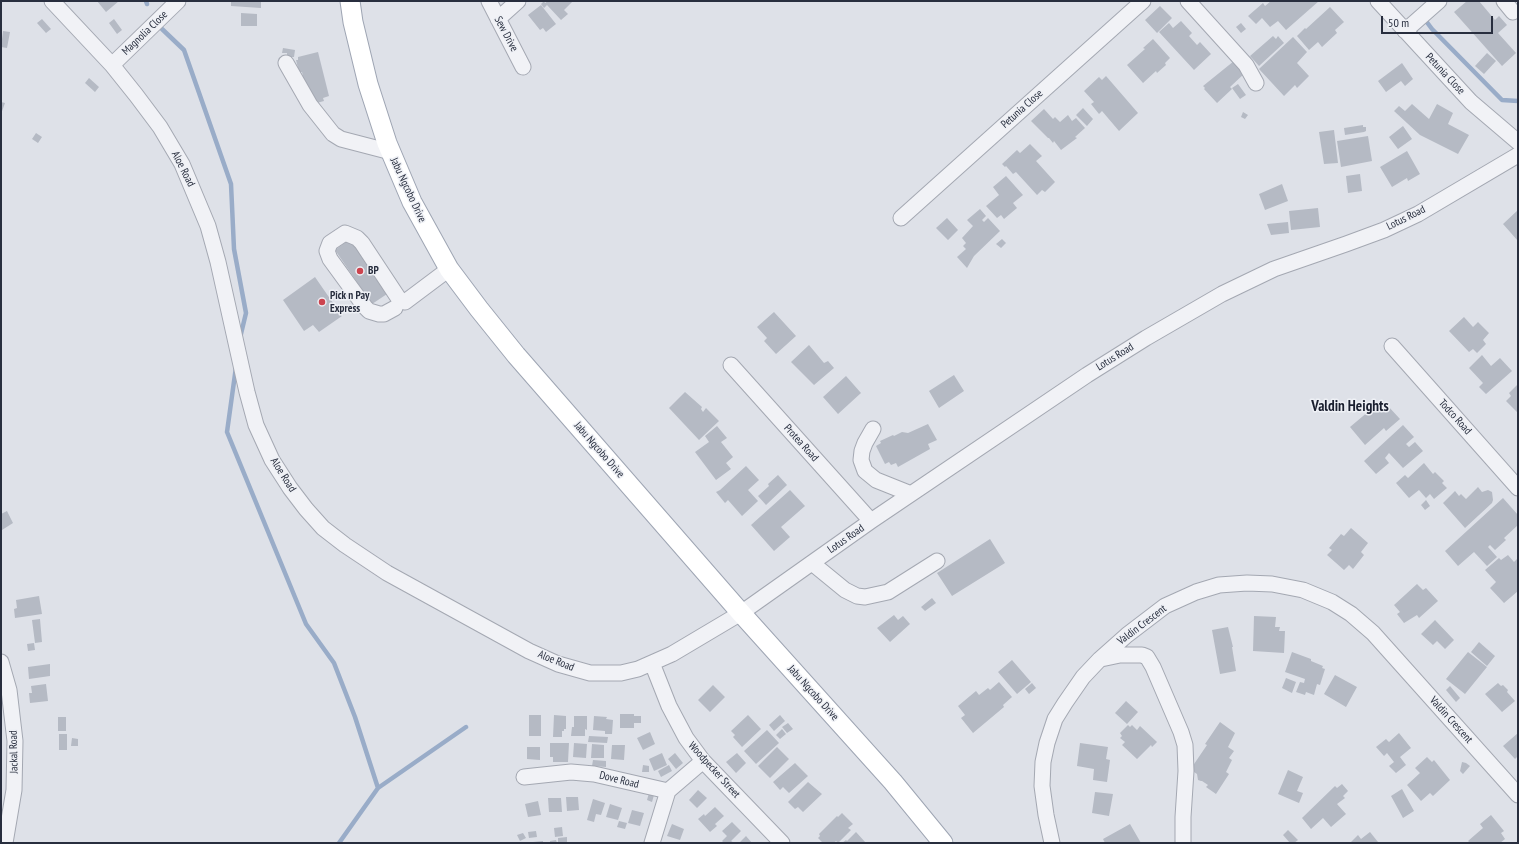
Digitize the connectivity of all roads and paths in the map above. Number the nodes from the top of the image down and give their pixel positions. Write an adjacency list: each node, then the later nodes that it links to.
1 (52, 1): 13 (street, Aloe Road)
2 (178, 1): 13 (street, Magnolia Close)
3 (350, 1): 17 (main road, Jabu Ngcobo Drive)
4 (489, 1): 10 (street, Sew Drive)
5 (518, 1): 10 (street)
6 (1143, 1): 19 (street, Petunia Close)
7 (1188, 1): 15 (street)
8 (1378, 1): 11 (street, Petunia Close)
9 (1439, 1): 11 (street)
10 (498, 19): 14 (street, Sew Drive)
11 (1405, 31): 16 (street, Petunia Close)
12 (286, 63): 17 (street)
13 (112, 65): 33 (street, Aloe Road)
14 (523, 67)
15 (1256, 83)
16 (1518, 142)
17 (390, 152): 20 (main road, Jabu Ngcobo Drive)
18 (1518, 155): 26 (street, Lotus Road)
19 (901, 218)
20 (449, 269): 21 (street); 30 (main road, Jabu Ngcobo Drive)
21 (400, 303): 21 (street)
22 (1392, 346): 25 (street, Todco Road)
23 (731, 365): 27 (street, Protea Road)
24 (873, 429): 26 (street)
25 (1518, 488)
26 (911, 494): 27 (street, Lotus Road)
27 (871, 521): 29 (street, Lotus Road)
28 (937, 561): 29 (street)
29 (812, 563): 30 (street, Lotus Road)
30 (741, 613): 33 (street, Aloe Road); 42 (main road, Jabu Ngcobo Drive)
31 (1100, 659): 38 (street, Valdin Crescent); 43 (street, Valdin Crescent); 44 (street)
32 (1, 662): 36 (street, Jackal Road)
33 (652, 663): 34 (street, Woodpecker Street)
34 (703, 761): 37 (street); 41 (street, Woodpecker Street)
35 (524, 777): 37 (street, Dove Road)
36 (7, 792): 39 (street, Jackal Road)
37 (668, 792): 40 (street)
38 (1518, 795)
39 (5, 843)
40 (652, 843)
41 (782, 843)
42 (943, 843)
43 (1052, 843)
44 (1183, 843)

